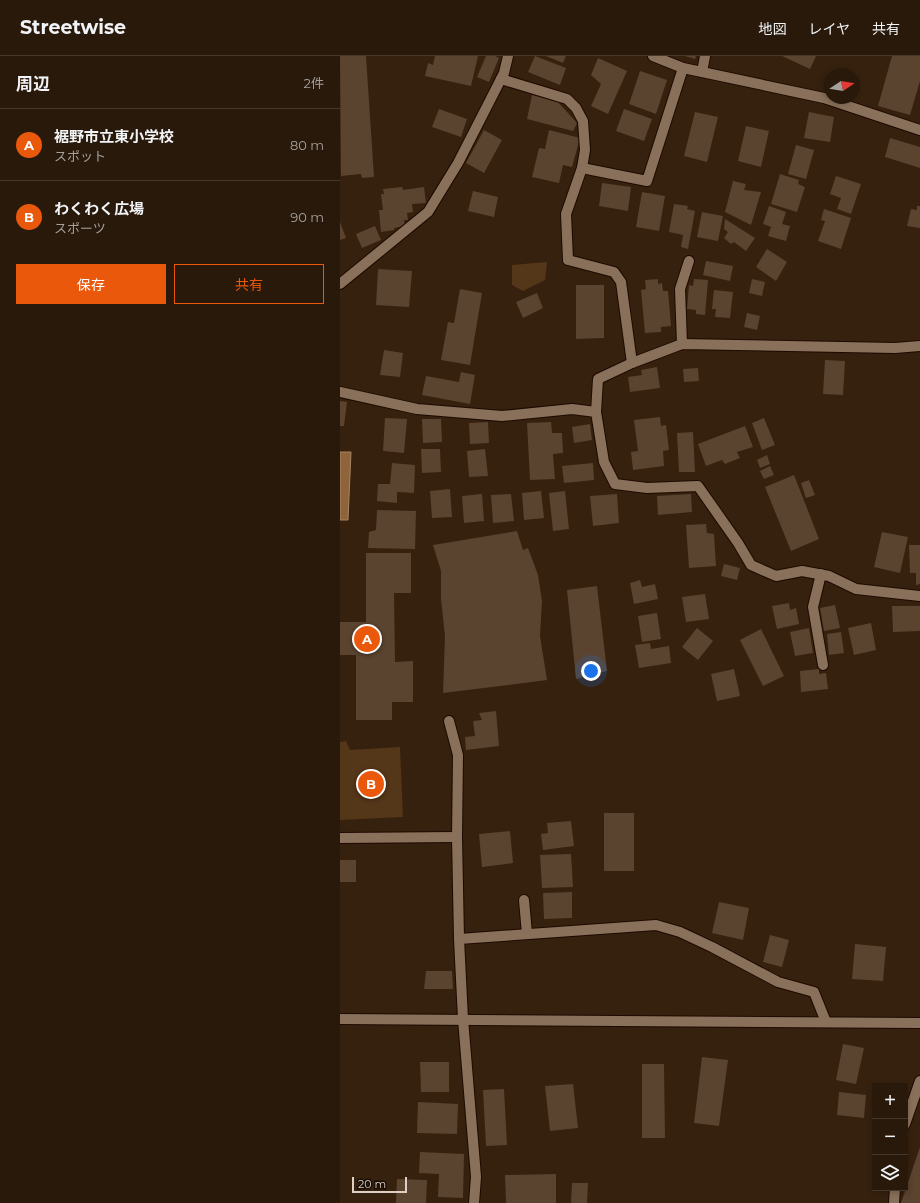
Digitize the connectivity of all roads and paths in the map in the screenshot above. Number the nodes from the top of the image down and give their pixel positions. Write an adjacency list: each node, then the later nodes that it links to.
1 (508, 56): 6 (street)
2 (653, 56): 4 (street)
3 (705, 56): 5 (street)
4 (683, 68): 5 (street); 8 (street)
5 (702, 72): 7 (street)
6 (501, 79): 8 (street); 10 (street)
7 (920, 130)
8 (582, 168): 13 (street)
9 (689, 261): 11 (street)
10 (340, 284)
11 (682, 344): 12 (street); 13 (street)
12 (920, 346)
13 (632, 363): 15 (street)
14 (340, 392): 15 (street)
15 (596, 412): 16 (street)
16 (821, 574): 17 (street); 18 (street)
17 (920, 596)
18 (823, 665)
19 (449, 721): 20 (street)
20 (457, 837): 21 (street); 24 (street)
21 (340, 838)
22 (524, 900): 23 (street)
23 (527, 934): 24 (street); 27 (street)
24 (459, 939): 26 (street)
25 (340, 1018): 26 (street)
26 (463, 1019): 27 (street); 32 (street)
27 (826, 1022): 28 (street)
28 (920, 1023)
29 (920, 1081): 30 (street)
30 (907, 1119)
31 (896, 1191): 33 (street)
32 (474, 1203)
33 (894, 1203)

